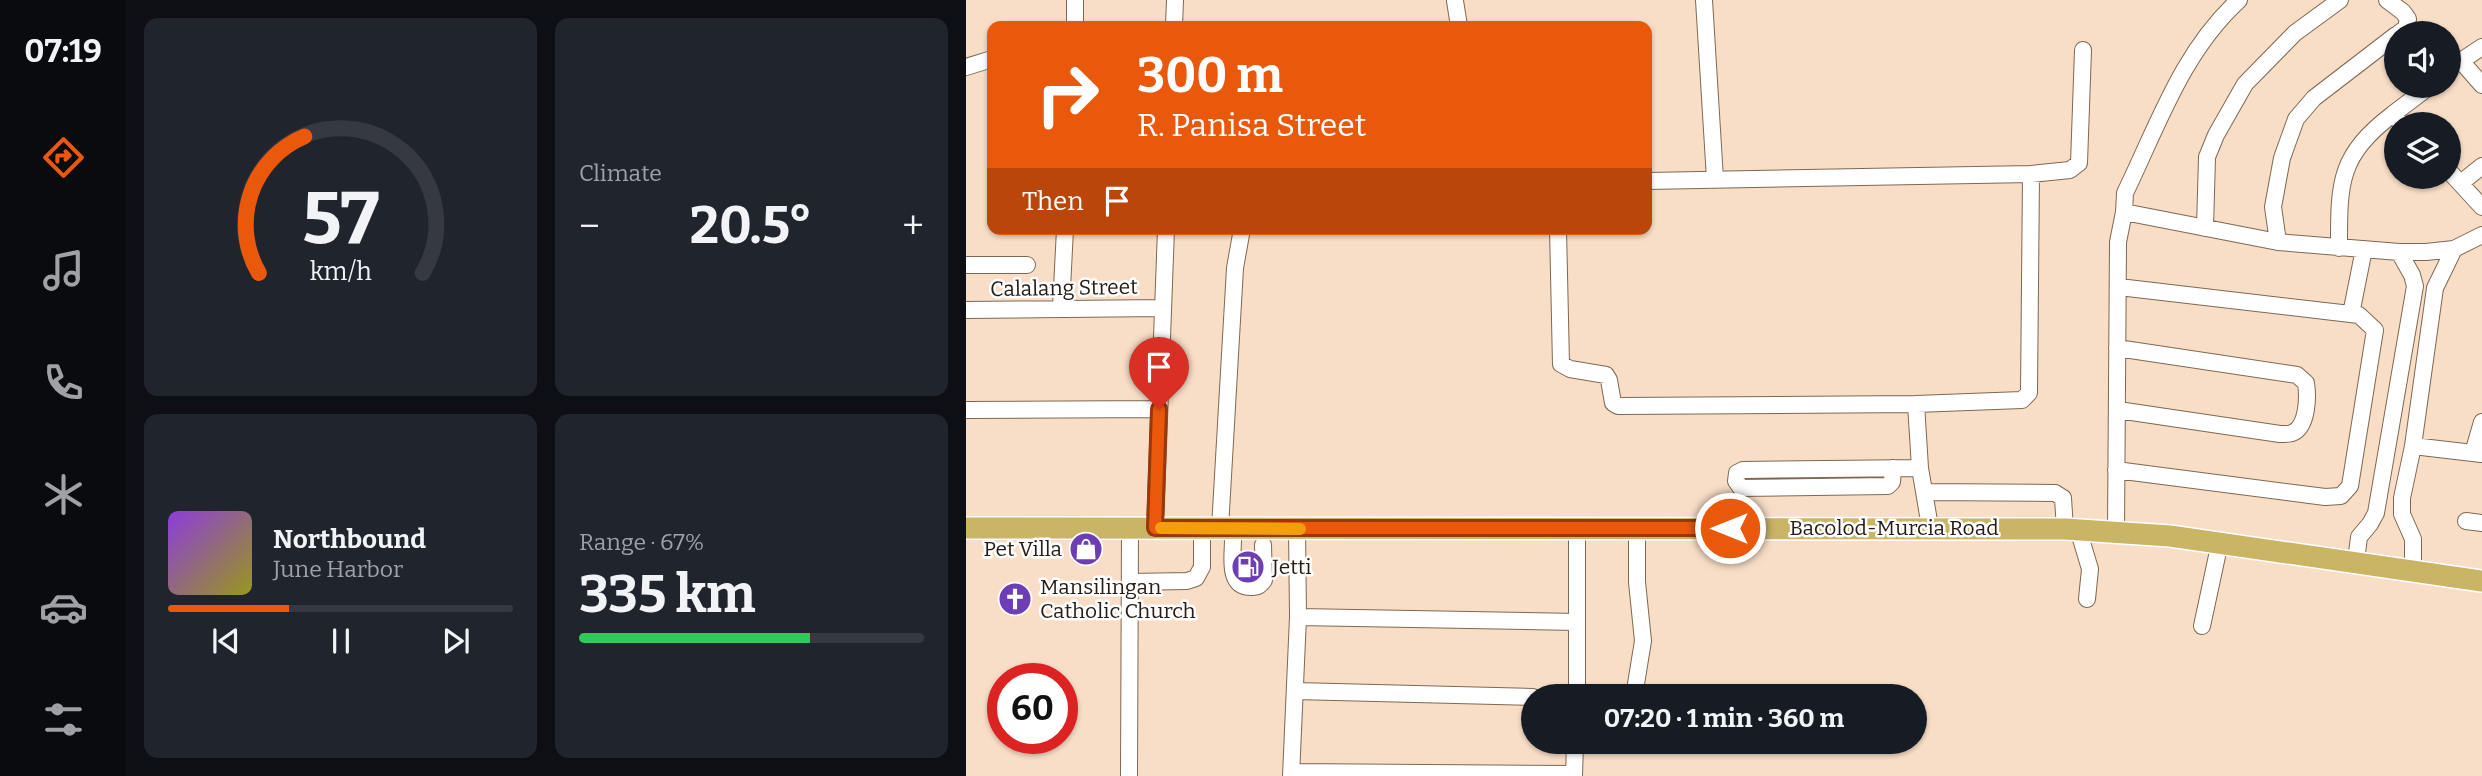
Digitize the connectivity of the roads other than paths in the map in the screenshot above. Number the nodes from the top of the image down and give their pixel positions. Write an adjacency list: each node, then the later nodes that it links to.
1 (1075, 0): 8 (street)
2 (1175, 0): 9 (street)
3 (1704, 0): 25 (street)
4 (2239, 0): 29 (street)
5 (2340, 0): 30 (street)
6 (2388, 0): 11 (street)
7 (1455, 1): 10 (street)
8 (1075, 21)
9 (1174, 21)
10 (1457, 21)
11 (2408, 21)
12 (2384, 43): 36 (street)
13 (2482, 47): 16 (street)
14 (2083, 50): 24 (street)
15 (987, 61): 17 (street)
16 (2461, 61)
17 (966, 67)
18 (2461, 71): 19 (street)
19 (2482, 85)
20 (2418, 98): 21 (street)
21 (2405, 112)
22 (2384, 125): 37 (street)
23 (2482, 166): 27 (street)
24 (2031, 174): 25 (street); 53 (street)
25 (1715, 178): 26 (street)
26 (1652, 181)
27 (2462, 182): 28 (street)
28 (2482, 206)
29 (2124, 212): 30 (street); 44 (street)
30 (2205, 228): 36 (street)
31 (1065, 235): 46 (street)
32 (1166, 235): 47 (street)
33 (1241, 235): 74 (street)
34 (1558, 235): 53 (street)
35 (2482, 235): 39 (street)
36 (2278, 242): 37 (street)
37 (2339, 248): 38 (street)
38 (2364, 249): 40 (street); 49 (street)
39 (2454, 249): 40 (street); 45 (street)
40 (2399, 252): 43 (street)
41 (966, 265): 42 (street)
42 (1027, 265)
43 (2415, 286): 45 (street); 51 (street)
44 (2119, 287): 49 (street); 50 (street)
45 (2435, 288): 52 (street)
46 (1061, 308): 47 (street, Calalang Street); 48 (street, Calalang Street)
47 (1162, 308): 54 (street)
48 (966, 310)
49 (2351, 314): 62 (street)
50 (2117, 348): 56 (street); 56 (street)
51 (2402, 374): 52 (street); 60 (street)
52 (2422, 377): 58 (street)
53 (1916, 404): 61 (street)
54 (1159, 409): 55 (street); 69 (street)
55 (966, 410)
56 (2118, 410): 62 (street)
57 (2482, 422): 59 (street)
58 (2413, 446): 59 (street); 63 (street)
59 (2478, 453)
60 (2384, 467): 63 (street); 78 (street)
61 (1920, 468): 64 (street); 65 (street)
62 (2116, 470): 75 (street)
63 (2407, 470): 79 (street)
64 (1793, 478)
65 (1925, 492): 67 (street); 73 (street)
66 (966, 527): 68 (main road, Bacolod-Murcia Road)
67 (1930, 527): 71 (main road, Bacolod-Murcia Road); 73 (main road, Bacolod-Murcia Road)
68 (1130, 528): 69 (main road, Bacolod-Murcia Road); 81 (street)
69 (1155, 528): 74 (main road, Bacolod-Murcia Road)
70 (1577, 528): 71 (main road, Bacolod-Murcia Road); 72 (main road, Bacolod-Murcia Road); 84 (street)
71 (1637, 528): 87 (street)
72 (1297, 529): 76 (main road, Bacolod-Murcia Road); 83 (street)
73 (2072, 529): 75 (main road, Bacolod-Murcia Road); 82 (street)
74 (1221, 531): 76 (main road, Bacolod-Murcia Road); 76 (street); 81 (street)
75 (2116, 531): 77 (main road, Bacolod-Murcia Road)
76 (1264, 537)
77 (2220, 542): 78 (main road, Bacolod-Murcia Road); 85 (street)
78 (2356, 561): 79 (main road, Bacolod-Murcia Road)
79 (2413, 570): 80 (main road, Bacolod-Murcia Road)
80 (2482, 581)
81 (1130, 582): 93 (street)
82 (2087, 599)
83 (1298, 617): 84 (street); 88 (street)
84 (1577, 622): 86 (street)
85 (2202, 626)
86 (1577, 684)
87 (1636, 684)
88 (1295, 691): 89 (street); 91 (street)
89 (1521, 697)
90 (1575, 754): 92 (street)
91 (1291, 774): 92 (street)
92 (1574, 775)
93 (1129, 776)

